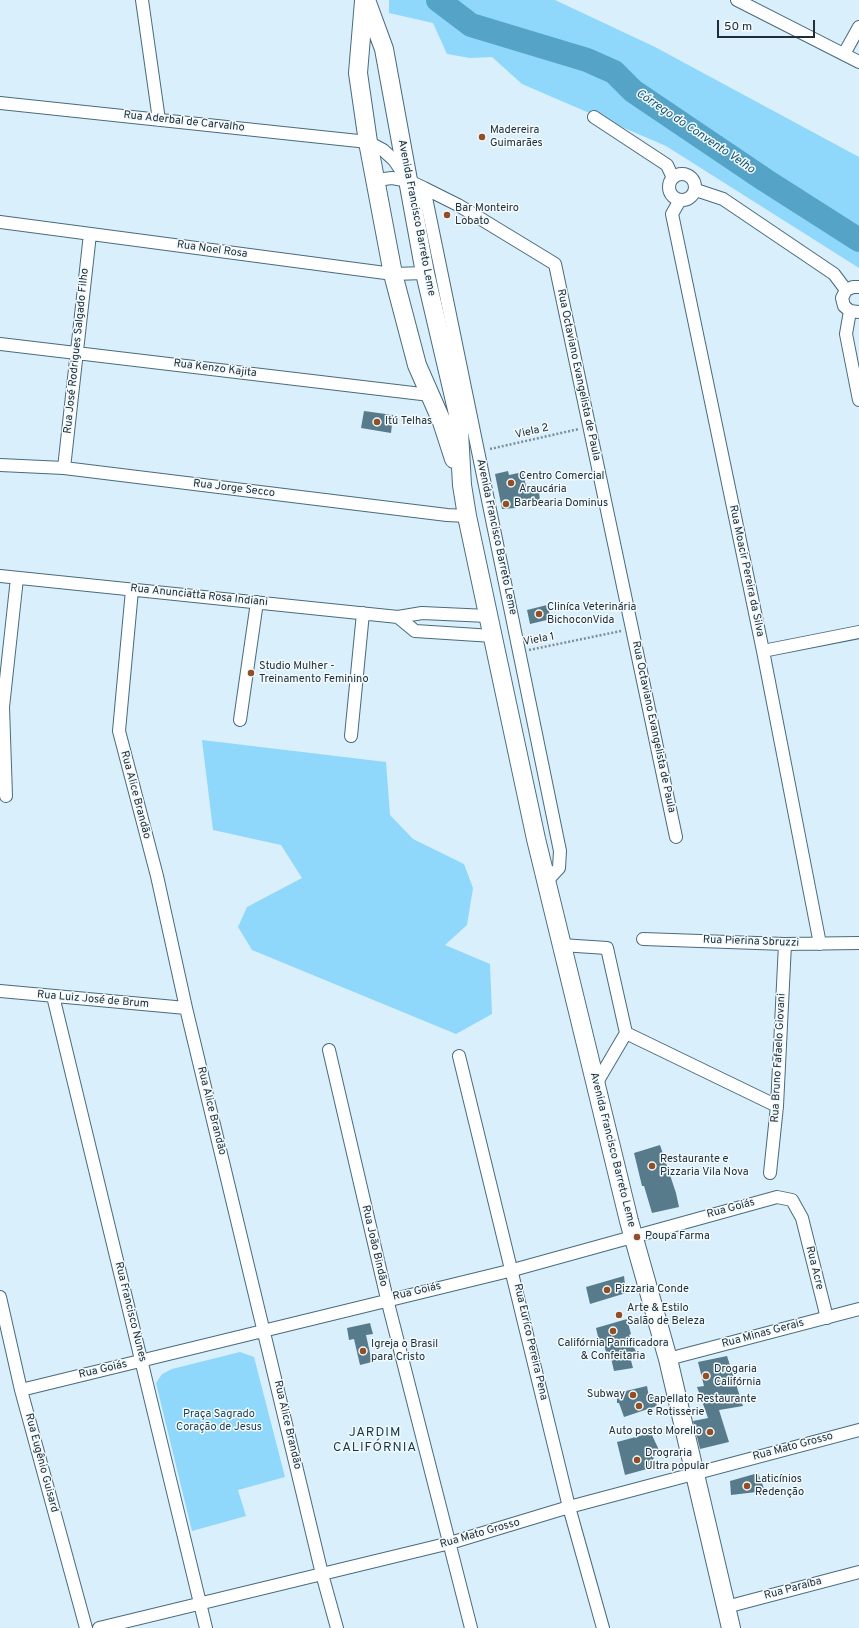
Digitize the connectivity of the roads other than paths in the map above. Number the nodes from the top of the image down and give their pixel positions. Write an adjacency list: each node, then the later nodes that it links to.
1 (142, 0): 9 (street)
2 (365, 0): 10 (main road, Avenida Francisco Barreto Leme); 13 (main road, Avenida Francisco Barreto Leme)
3 (737, 0): 5 (street)
4 (859, 27): 5 (street)
5 (844, 54): 6 (street)
6 (859, 62)
7 (0, 102): 9 (street, Rua Aderbal de Carvalho)
8 (594, 118): 11 (street)
9 (159, 120): 10 (street, Rua Aderbal de Carvalho)
10 (368, 142): 12 (main road, Avenida Francisco Barreto Leme); 13 (street)
11 (672, 178): 14 (street); 15 (street)
12 (376, 180): 13 (street); 19 (main road, Avenida Francisco Barreto Leme)
13 (417, 185): 18 (main road, Avenida Francisco Barreto Leme); 44 (street, Rua Octaviano Evangelista de Paula); 45 (street, Avenida Francisco Barreto Leme)
14 (696, 190): 15 (street); 21 (street)
15 (680, 200): 40 (street, Rua Moacir Pereira da Silva)
16 (0, 222): 17 (street, Rua Noel Rosa)
17 (90, 234): 19 (street, Rua Noel Rosa); 24 (street, Rua José Rodrigues Salgado Filho)
18 (425, 273): 19 (street, Rua Noel Rosa); 29 (main road, Avenida Francisco Barreto Leme)
19 (393, 274): 25 (main road, Avenida Francisco Barreto Leme)
20 (859, 287): 21 (street)
21 (846, 290): 22 (street)
22 (854, 312): 26 (street)
23 (0, 344): 24 (street, Rua Kenzo Kajita)
24 (77, 352): 25 (street, Rua Kenzo Kajita); 28 (street, Rua José Rodrigues Salgado Filho)
25 (430, 395): 29 (main road, Avenida Francisco Barreto Leme)
26 (859, 400)
27 (0, 465): 28 (street, Rua Jorge Secco)
28 (64, 468): 30 (street, Rua Jorge Secco)
29 (462, 485): 30 (main road, Avenida Francisco Barreto Leme)
30 (468, 516): 36 (main road, Avenida Francisco Barreto Leme)
31 (0, 576): 32 (street, Rua Anunciatta Rosa Indiani)
32 (17, 578): 33 (street, Rua Anunciatta Rosa Indiani); 43 (street)
33 (132, 590): 34 (street, Rua Anunciatta Rosa Indiani); 53 (street, Rua Alice Brandão)
34 (257, 602): 35 (street, Rua Anunciatta Rosa Indiani); 41 (street)
35 (363, 613): 37 (street, Rua Anunciatta Rosa Indiani); 42 (street)
36 (488, 616): 37 (street, Rua Anunciatta Rosa Indiani); 39 (main road, Avenida Francisco Barreto Leme)
37 (398, 617): 39 (street)
38 (859, 632): 40 (street)
39 (493, 636): 45 (main road, Avenida Francisco Barreto Leme)
40 (763, 651): 49 (street, Rua Moacir Pereira da Silva)
41 (240, 720)
42 (351, 736)
43 (6, 796)
44 (676, 837)
45 (546, 882): 50 (main road, Avenida Francisco Barreto Leme)
46 (643, 939): 48 (street, Rua Pierina Sbruzzi)
47 (859, 943): 49 (street, Rua Pierina Sbruzzi)
48 (785, 944): 49 (street, Rua Pierina Sbruzzi); 58 (street, Rua Bruno Fafaelo Giovani)
49 (820, 944)
50 (561, 945): 54 (street); 57 (main road, Avenida Francisco Barreto Leme)
51 (0, 991): 52 (street, Rua Luiz José de Brum)
52 (53, 996): 53 (street, Rua Luiz José de Brum); 69 (street, Rua Francisco Nunes)
53 (186, 1008): 67 (street, Rua Alice Brandão)
54 (626, 1033): 57 (street); 58 (street)
55 (329, 1050): 64 (street, Rua João Bindão)
56 (459, 1056): 62 (street, Rua Euríco Pereira Pena)
57 (596, 1084): 61 (main road, Avenida Francisco Barreto Leme)
58 (777, 1106): 59 (street, Rua Bruno Fafaelo Giovani)
59 (770, 1173)
60 (802, 1218): 61 (street, Rua Goiás); 66 (street, Rua Acre)
61 (633, 1236): 62 (street, Rua Goiás); 68 (main road, Avenida Francisco Barreto Leme)
62 (512, 1270): 64 (street, Rua Goiás); 73 (street, Rua Euríco Pereira Pena)
63 (0, 1297): 70 (street, Rua Eugênio Guisard)
64 (387, 1299): 67 (street, Rua Goiás); 74 (street, Rua João Bindão)
65 (859, 1310): 66 (street, Rua Minas Gerais)
66 (827, 1318): 68 (street, Rua Minas Gerais)
67 (264, 1330): 69 (street, Rua Goiás); 76 (street, Rua Alice Brandão)
68 (668, 1359): 72 (main road, Avenida Francisco Barreto Leme)
69 (141, 1361): 70 (street, Rua Goiás); 77 (street, Rua Francisco Nunes)
70 (21, 1390): 79 (street, Rua Eugênio Guisard)
71 (859, 1430): 72 (street, Rua Mato Grosso)
72 (694, 1473): 73 (street, Rua Mato Grosso); 78 (main road, Avenida Francisco Barreto Leme)
73 (569, 1507): 74 (street, Rua Mato Grosso); 84 (street, Rua Euríco Pereira Pena)
74 (450, 1543): 76 (street, Rua Mato Grosso); 83 (street, Rua João Bindão)
75 (859, 1572): 78 (street, Rua Paraíba)
76 (322, 1574): 77 (street, Rua Mato Grosso); 82 (street, Rua Alice Brandão)
77 (200, 1604): 80 (street, Rua Mato Grosso); 81 (street, Rua Francisco Nunes)
78 (726, 1607): 85 (main road, Avenida Francisco Barreto Leme)
79 (86, 1628)
80 (99, 1628)
81 (206, 1628)
82 (337, 1628)
83 (471, 1628)
84 (603, 1628)
85 (731, 1628)

